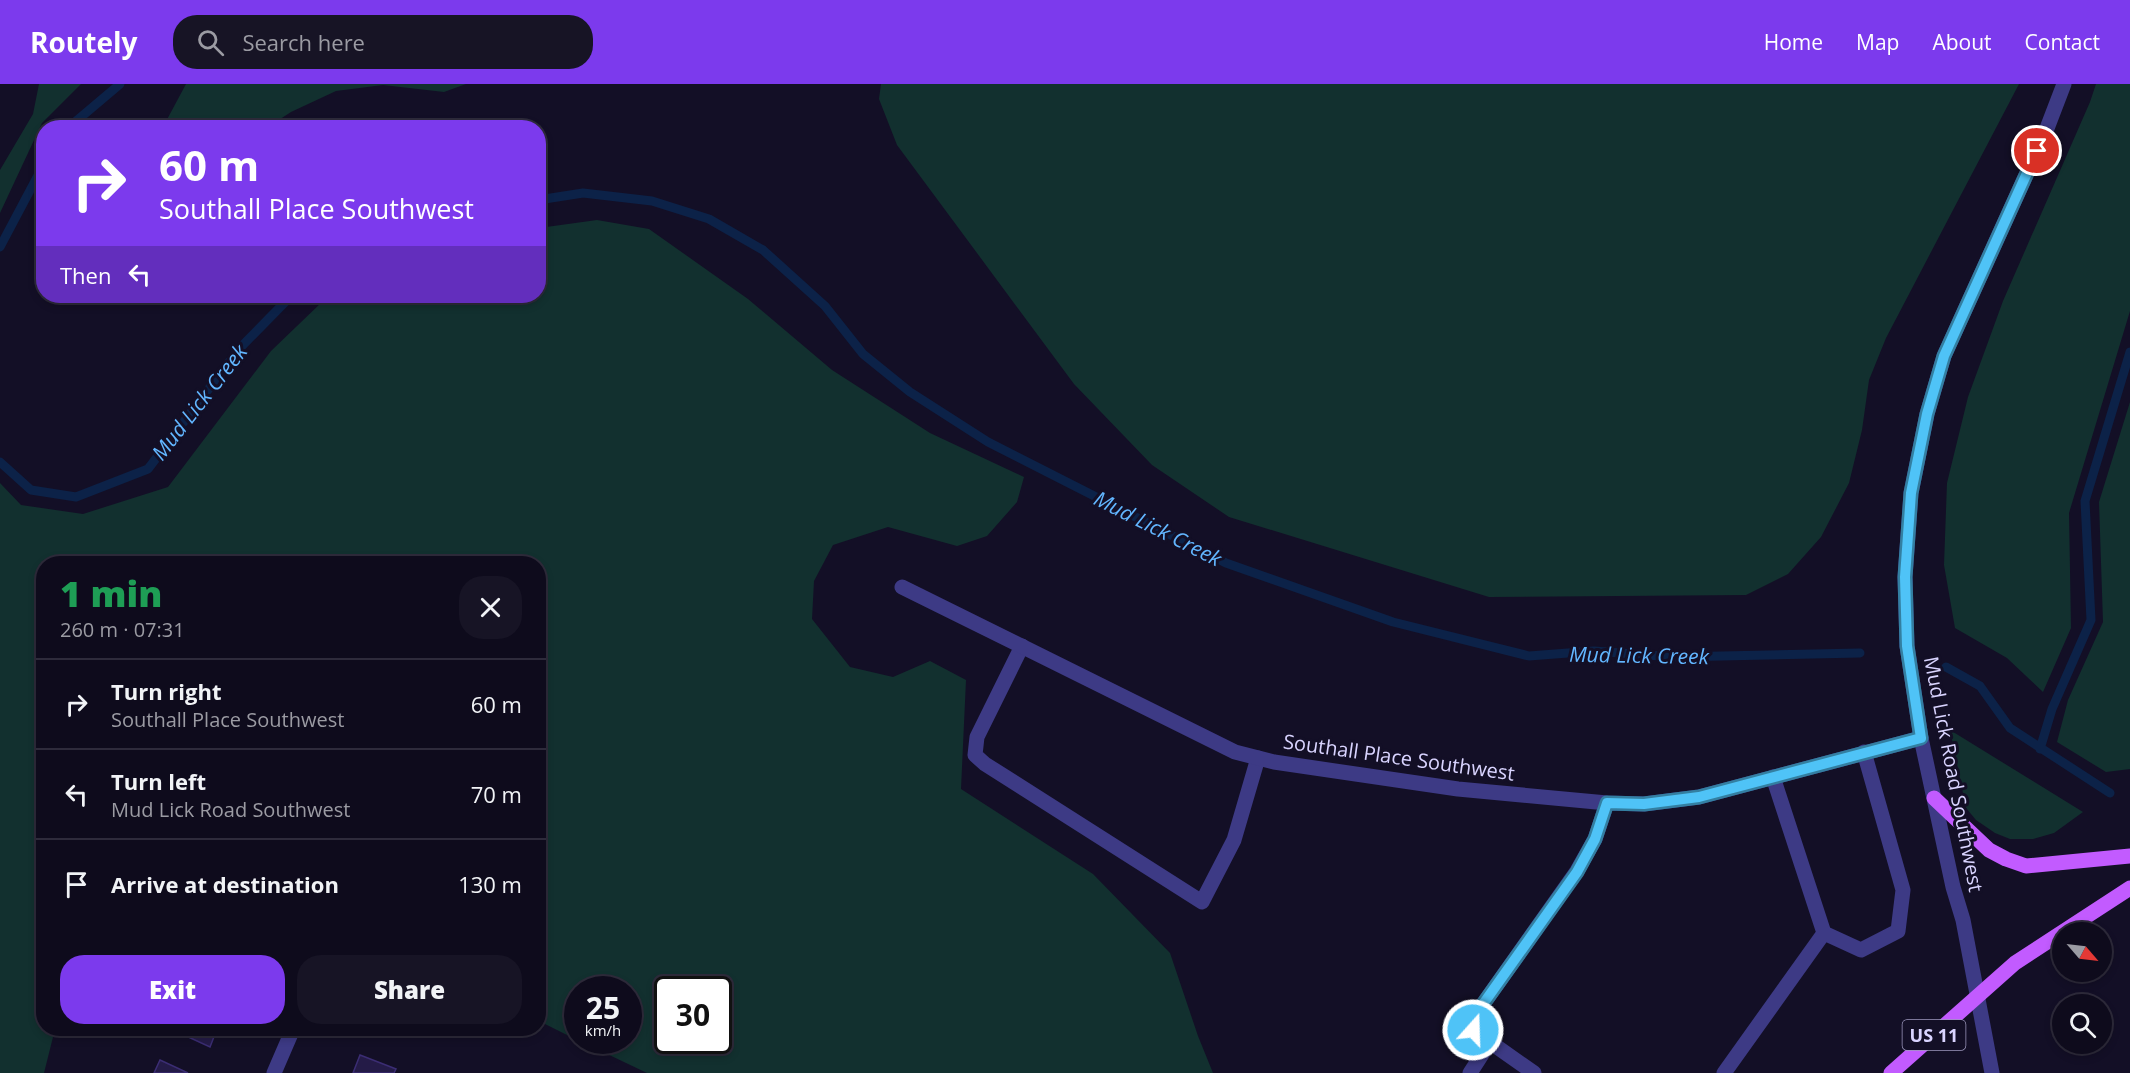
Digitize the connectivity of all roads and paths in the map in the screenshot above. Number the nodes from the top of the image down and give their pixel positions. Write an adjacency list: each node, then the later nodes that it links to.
1 (2064, 84): 4 (street, Mud Lick Road Southwest)
2 (902, 587): 3 (street, Southall Place Southwest)
3 (1022, 646): 6 (street, Southall Place Southwest); 6 (street)
4 (1921, 738): 5 (street, Southall Place Southwest); 8 (street, Mud Lick Road Southwest)
5 (1864, 752): 7 (street, Southall Place Southwest); 12 (street)
6 (1258, 758): 9 (street, Southall Place Southwest)
7 (1773, 777): 9 (street, Southall Place Southwest); 12 (street)
8 (1934, 798): 10 (main road); 13 (street, Mud Lick Road Southwest)
9 (1607, 803): 15 (street)
10 (2130, 856)
11 (2130, 888): 13 (main road, US 11)
12 (1824, 933): 19 (street)
13 (1977, 997): 20 (main road, US 11); 21 (street, Mud Lick Road Southwest)
14 (290, 1036): 16 (street)
15 (1490, 1042): 17 (street); 18 (street)
16 (274, 1073)
17 (1470, 1073)
18 (1534, 1073)
19 (1724, 1073)
20 (1891, 1073)
21 (1992, 1073)

